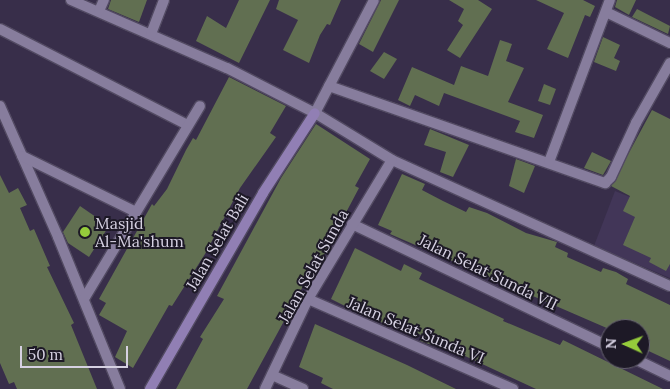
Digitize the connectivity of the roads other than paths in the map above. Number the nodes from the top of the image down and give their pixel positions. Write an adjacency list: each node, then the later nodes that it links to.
1 (71, 0): 6 (street)
2 (104, 0): 6 (street)
3 (164, 0): 9 (street)
4 (374, 0): 12 (street)
5 (610, 0): 7 (street)
6 (98, 12): 9 (street)
7 (606, 12): 10 (street); 19 (street)
8 (0, 29): 16 (street)
9 (151, 34): 15 (street)
10 (670, 43)
11 (670, 63): 19 (street)
12 (329, 86): 15 (street); 19 (street)
13 (0, 106): 17 (street)
14 (200, 106): 16 (street)
15 (315, 113): 18 (street); 30 (street, Jalan Selat Bali)
16 (188, 125): 20 (street)
17 (22, 156): 20 (street); 23 (street)
18 (392, 160): 21 (street, Jalan Selat Sunda); 22 (street)
19 (549, 162)
20 (136, 212): 23 (street)
21 (352, 224): 24 (street, Jalan Selat Sunda); 25 (street, Jalan Selat Sunda VII)
22 (670, 286)
23 (84, 299): 29 (street)
24 (308, 299): 27 (street, Jalan Selat Sunda); 33 (street, Jalan Selat Sunda VI)
25 (600, 342)
26 (650, 366): 28 (street)
27 (272, 375): 31 (street, Jalan Selat Sunda); 32 (street)
28 (670, 376)
29 (120, 389)
30 (150, 389)
31 (265, 389)
32 (303, 389)
33 (513, 389)

